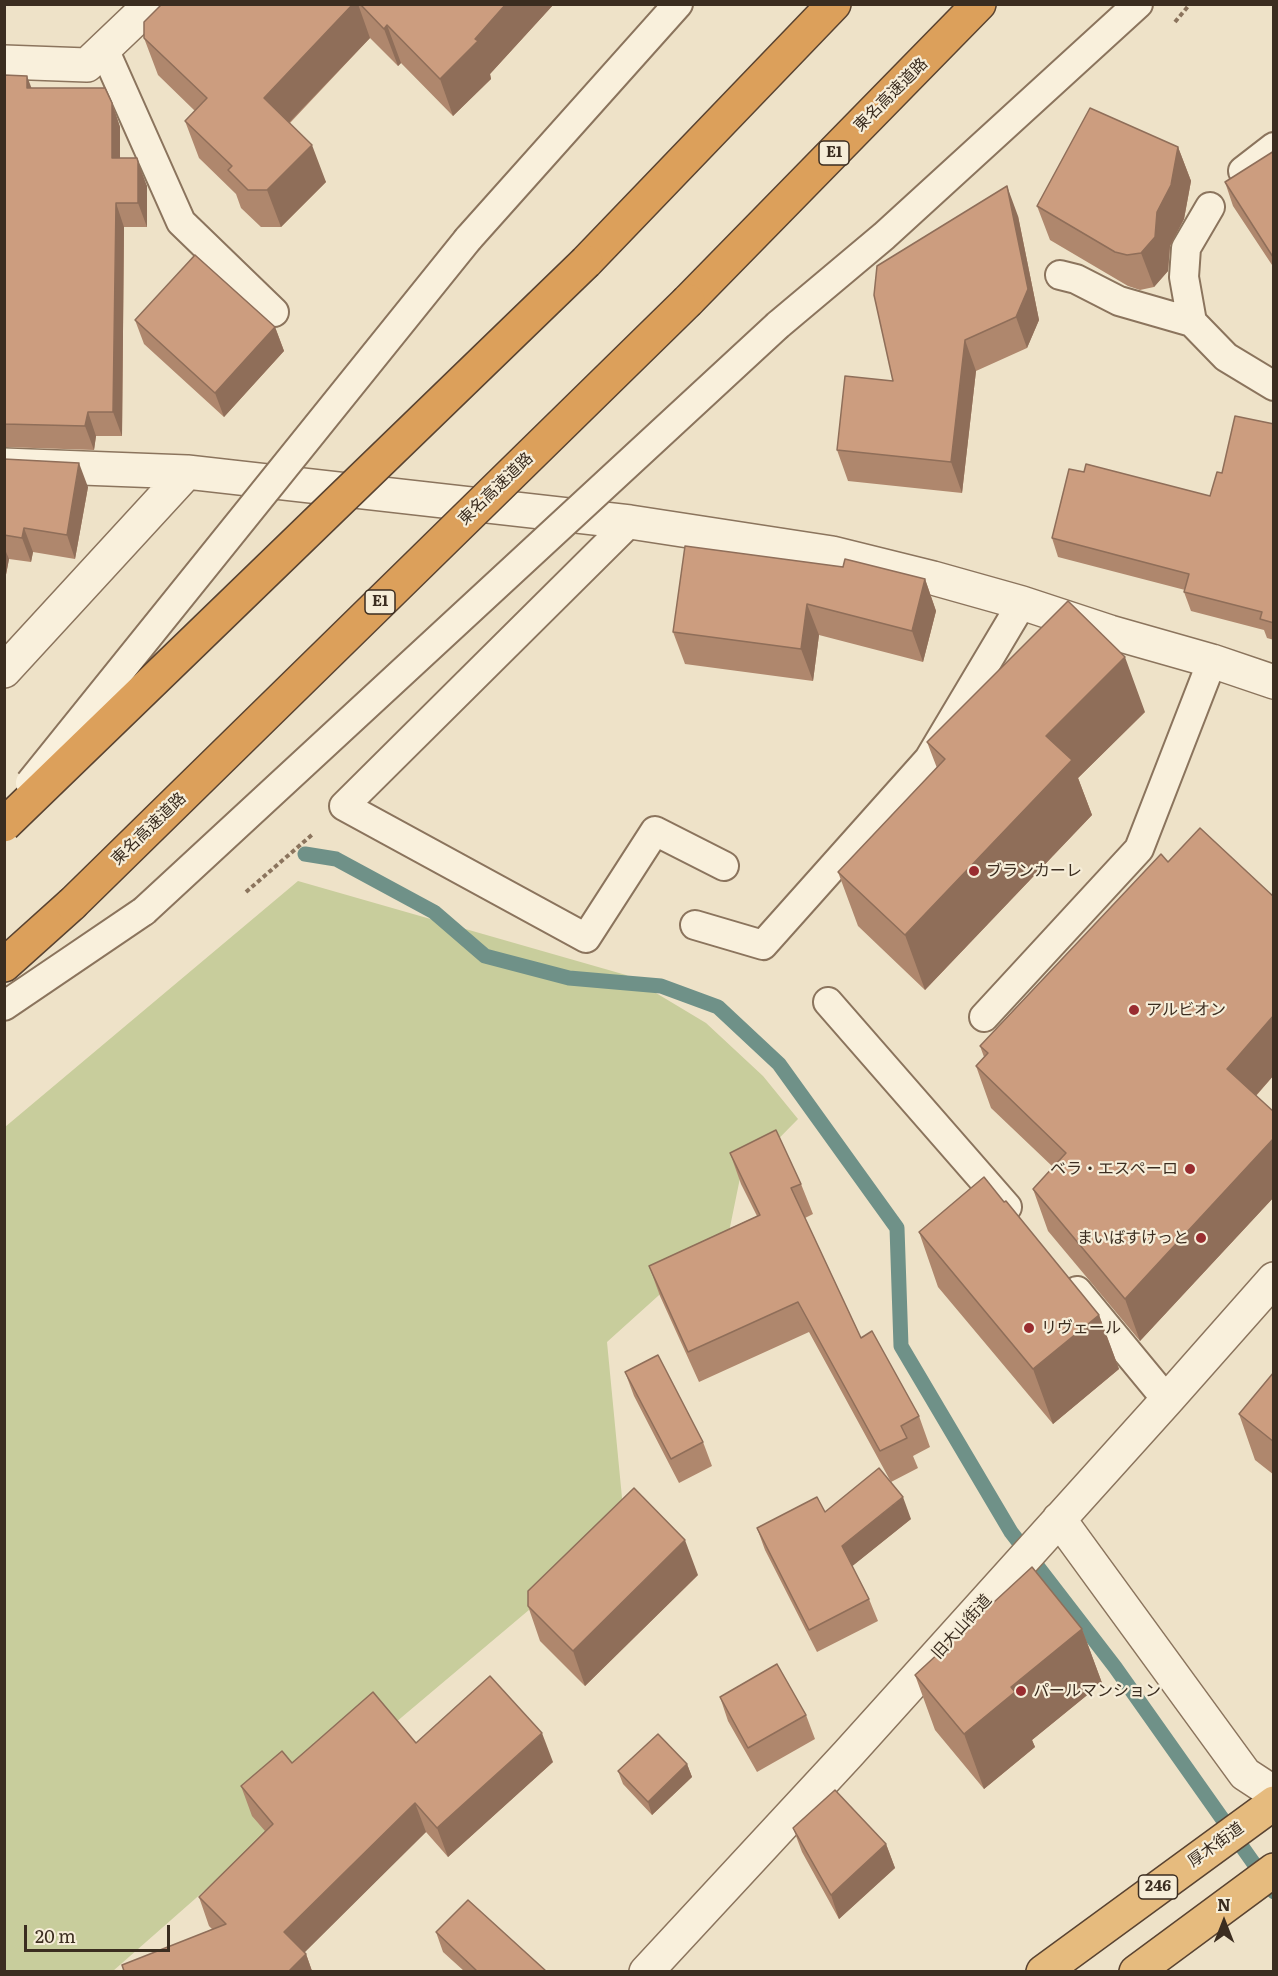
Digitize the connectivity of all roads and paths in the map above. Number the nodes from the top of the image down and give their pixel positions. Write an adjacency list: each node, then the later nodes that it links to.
1 (151, 4): 6 (street)
2 (678, 4): 23 (lane, bridge)
3 (834, 4): 24 (highway, bridge)
4 (979, 4): 28 (highway, 東名高速道路 / E1, bridge)
5 (1138, 4): 30 (lane, bridge)
6 (104, 49): 7 (street); 12 (lane)
7 (4, 62)
8 (1274, 147): 9 (lane)
9 (1243, 171)
10 (1210, 207): 13 (lane)
11 (1060, 275): 13 (lane)
12 (274, 312)
13 (1192, 322): 14 (lane)
14 (1274, 386)
15 (4, 465): 16 (street)
16 (187, 472): 17 (street); 20 (street)
17 (630, 522): 18 (street); 22 (lane)
18 (1022, 603): 19 (street); 27 (lane)
19 (1212, 661): 21 (street); 31 (lane)
20 (4, 671)
21 (1274, 682)
22 (344, 806): 25 (lane); 26 (path)
23 (4, 815)
24 (4, 825)
25 (724, 866)
26 (246, 892)
27 (695, 925)
28 (4, 965)
29 (828, 1002): 32 (lane)
30 (4, 1006)
31 (984, 1017)
32 (1027, 1231)
33 (1064, 1275): 35 (lane)
34 (1274, 1279): 35 (street, 旧大山街道)
35 (1167, 1400): 36 (street, 旧大山街道)
36 (1053, 1526): 37 (street); 40 (street, 旧大山街道)
37 (1274, 1793)
38 (1274, 1803): 41 (highway, 厚木街道 / 246)
39 (1274, 1870): 42 (highway)
40 (646, 1971)
41 (1043, 1971)
42 (1136, 1971)

